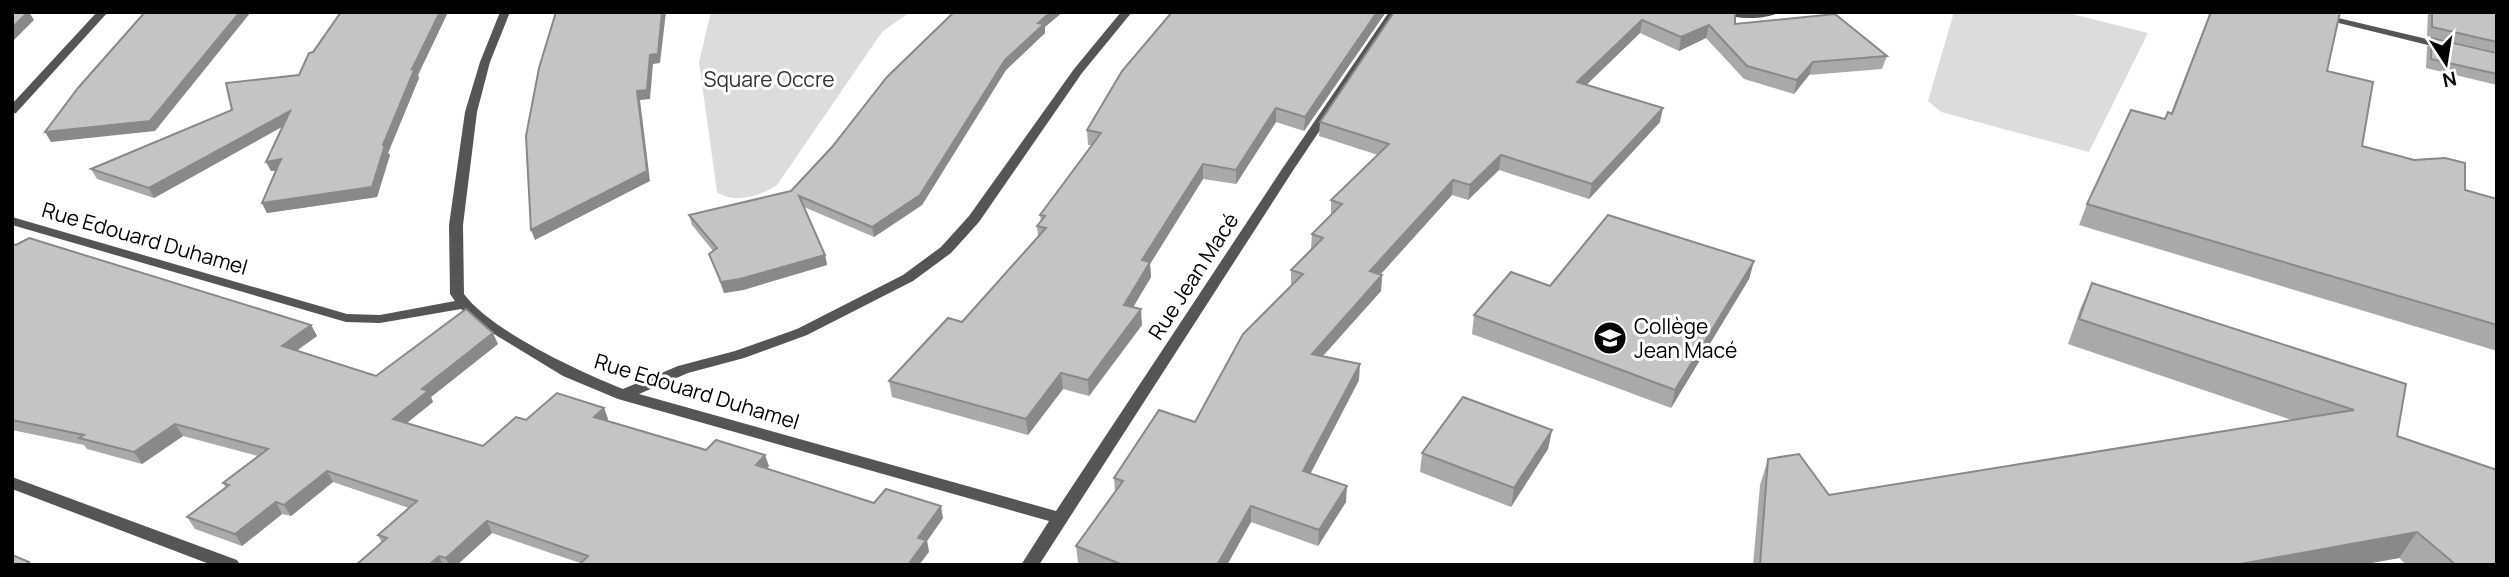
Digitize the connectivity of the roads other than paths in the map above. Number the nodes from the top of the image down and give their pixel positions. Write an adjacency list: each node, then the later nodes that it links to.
1 (103, 12): 9 (street)
2 (505, 12): 11 (street)
3 (1126, 12): 12 (street)
4 (1394, 12): 14 (street, Rue Jean Macé)
5 (1725, 12): 6 (street)
6 (1775, 12)
7 (2299, 12): 8 (street)
8 (2457, 49)
9 (12, 111)
10 (12, 221): 11 (street, Rue Edouard Duhamel)
11 (464, 304): 12 (street, Rue Edouard Duhamel)
12 (623, 395): 14 (street, Rue Edouard Duhamel)
13 (12, 482): 15 (street)
14 (1060, 518): 16 (street, Rue Jean Macé)
15 (231, 565)
16 (1030, 565)

